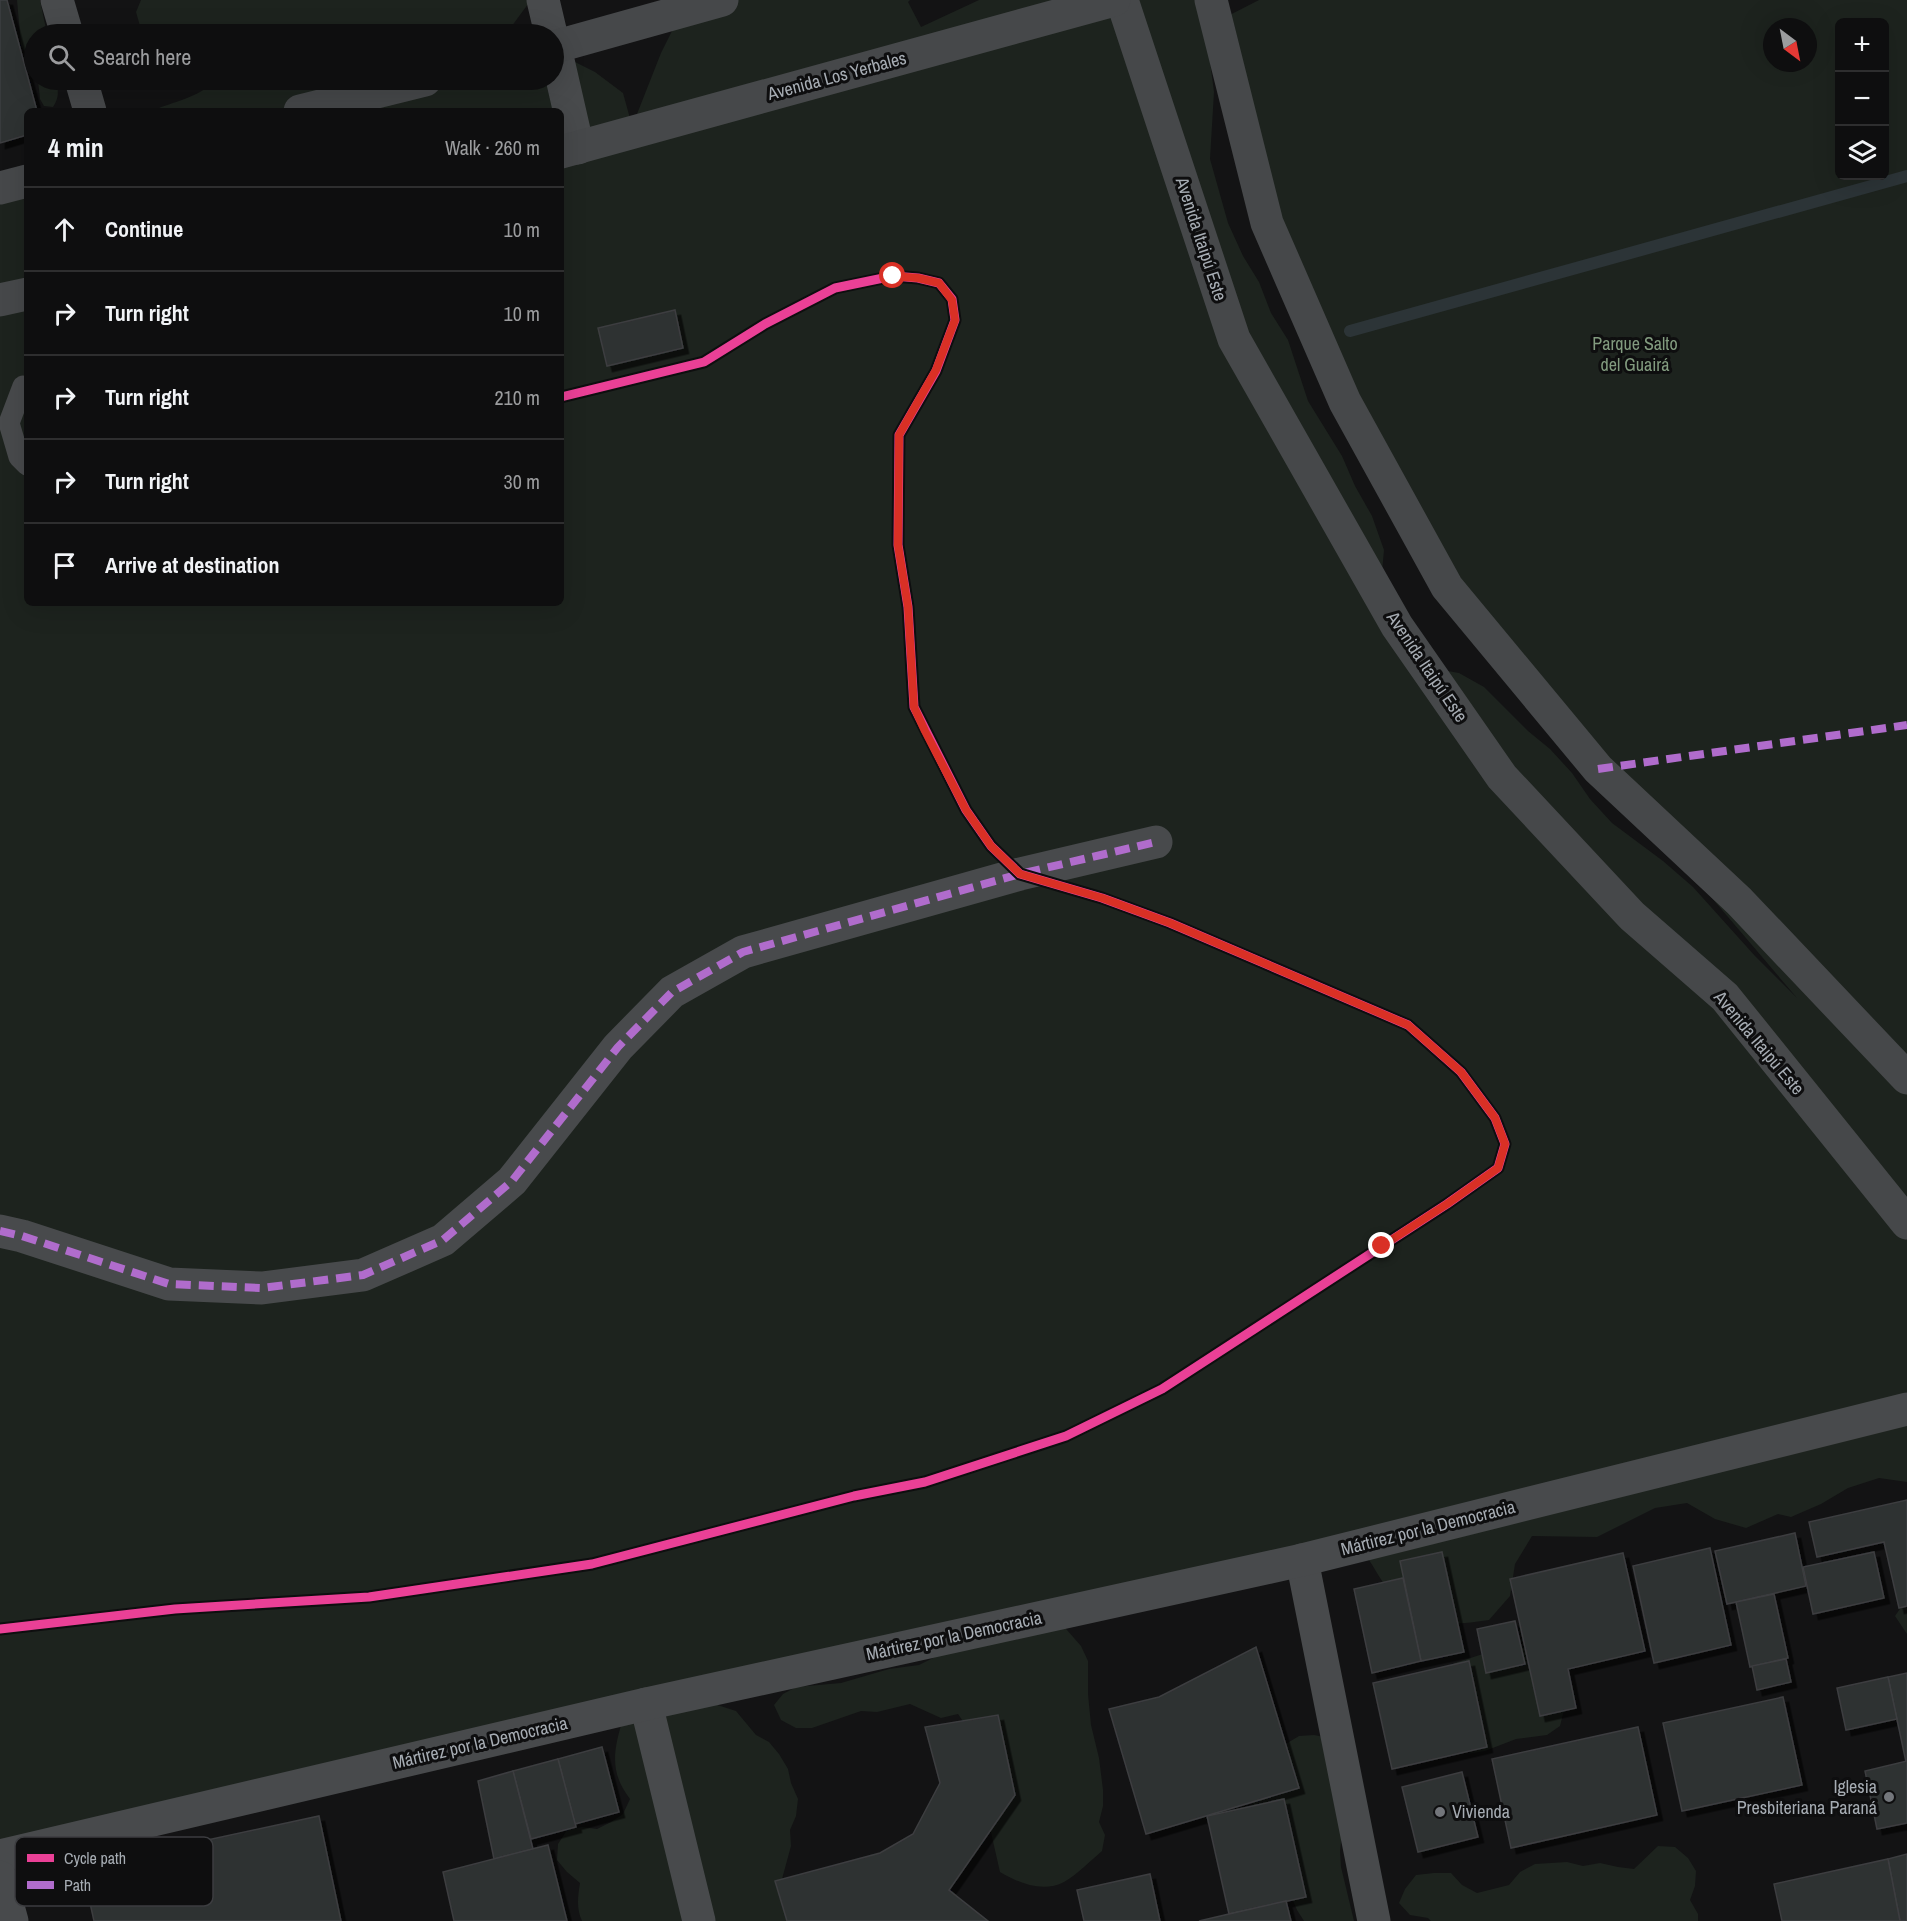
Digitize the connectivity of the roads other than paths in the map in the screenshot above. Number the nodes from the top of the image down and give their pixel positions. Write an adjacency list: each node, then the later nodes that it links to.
1 (57, 0): 7 (street)
2 (543, 0): 8 (street)
3 (722, 0): 9 (street)
4 (1114, 0): 17 (street, Avenida Los Yerbales)
5 (1122, 0): 26 (street, Avenida Itaipú Este)
6 (1211, 0): 25 (street)
7 (64, 24)
8 (549, 24)
9 (564, 40)
10 (84, 90): 13 (street)
11 (385, 90): 14 (street)
12 (560, 90): 15 (street)
13 (89, 108)
14 (312, 108)
15 (563, 108)
16 (564, 112): 17 (street)
17 (570, 150)
18 (24, 182): 19 (street)
19 (0, 188)
20 (24, 295): 21 (street)
21 (0, 300)
22 (23, 386): 23 (lane)
23 (24, 462)
24 (1156, 842): 27 (street)
25 (1907, 1078)
26 (1907, 1223)
27 (0, 1232)
28 (1907, 1409): 29 (street, Mártirez por la Democracia)
29 (1302, 1560): 30 (street, Mártirez por la Democracia); 37 (street)
30 (646, 1704): 31 (street, Mártirez por la Democracia); 36 (street)
31 (81, 1837)
32 (15, 1852): 33 (street, Mártirez por la Democracia)
33 (0, 1856)
34 (0, 1877): 35 (street)
35 (12, 1921)
36 (699, 1921)
37 (1374, 1921)

